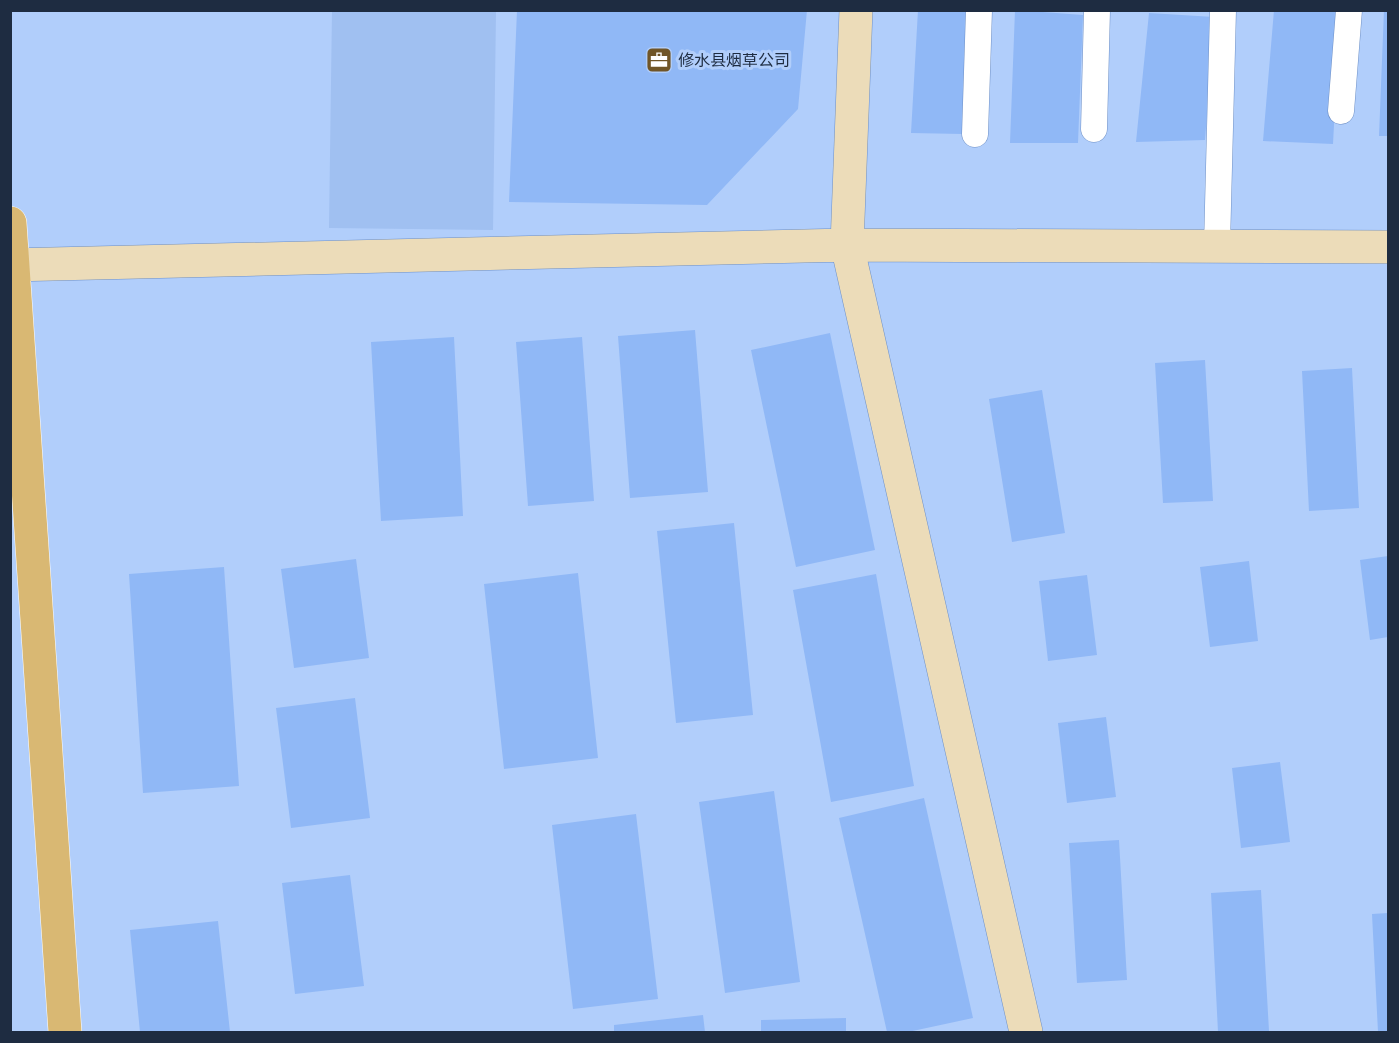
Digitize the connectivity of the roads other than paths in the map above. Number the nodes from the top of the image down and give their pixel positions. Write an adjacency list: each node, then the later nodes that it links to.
1 (856, 10): 10 (street)
2 (979, 10): 8 (street)
3 (1097, 10): 7 (street)
4 (1223, 10): 11 (street)
5 (1349, 10): 6 (street)
6 (1341, 111)
7 (1094, 129)
8 (975, 134)
9 (10, 223): 13 (main road)
10 (847, 245): 11 (street); 13 (street); 15 (street)
11 (1217, 245): 12 (street)
12 (1389, 247)
13 (12, 264): 14 (main road)
14 (65, 1032)
15 (1026, 1032)

